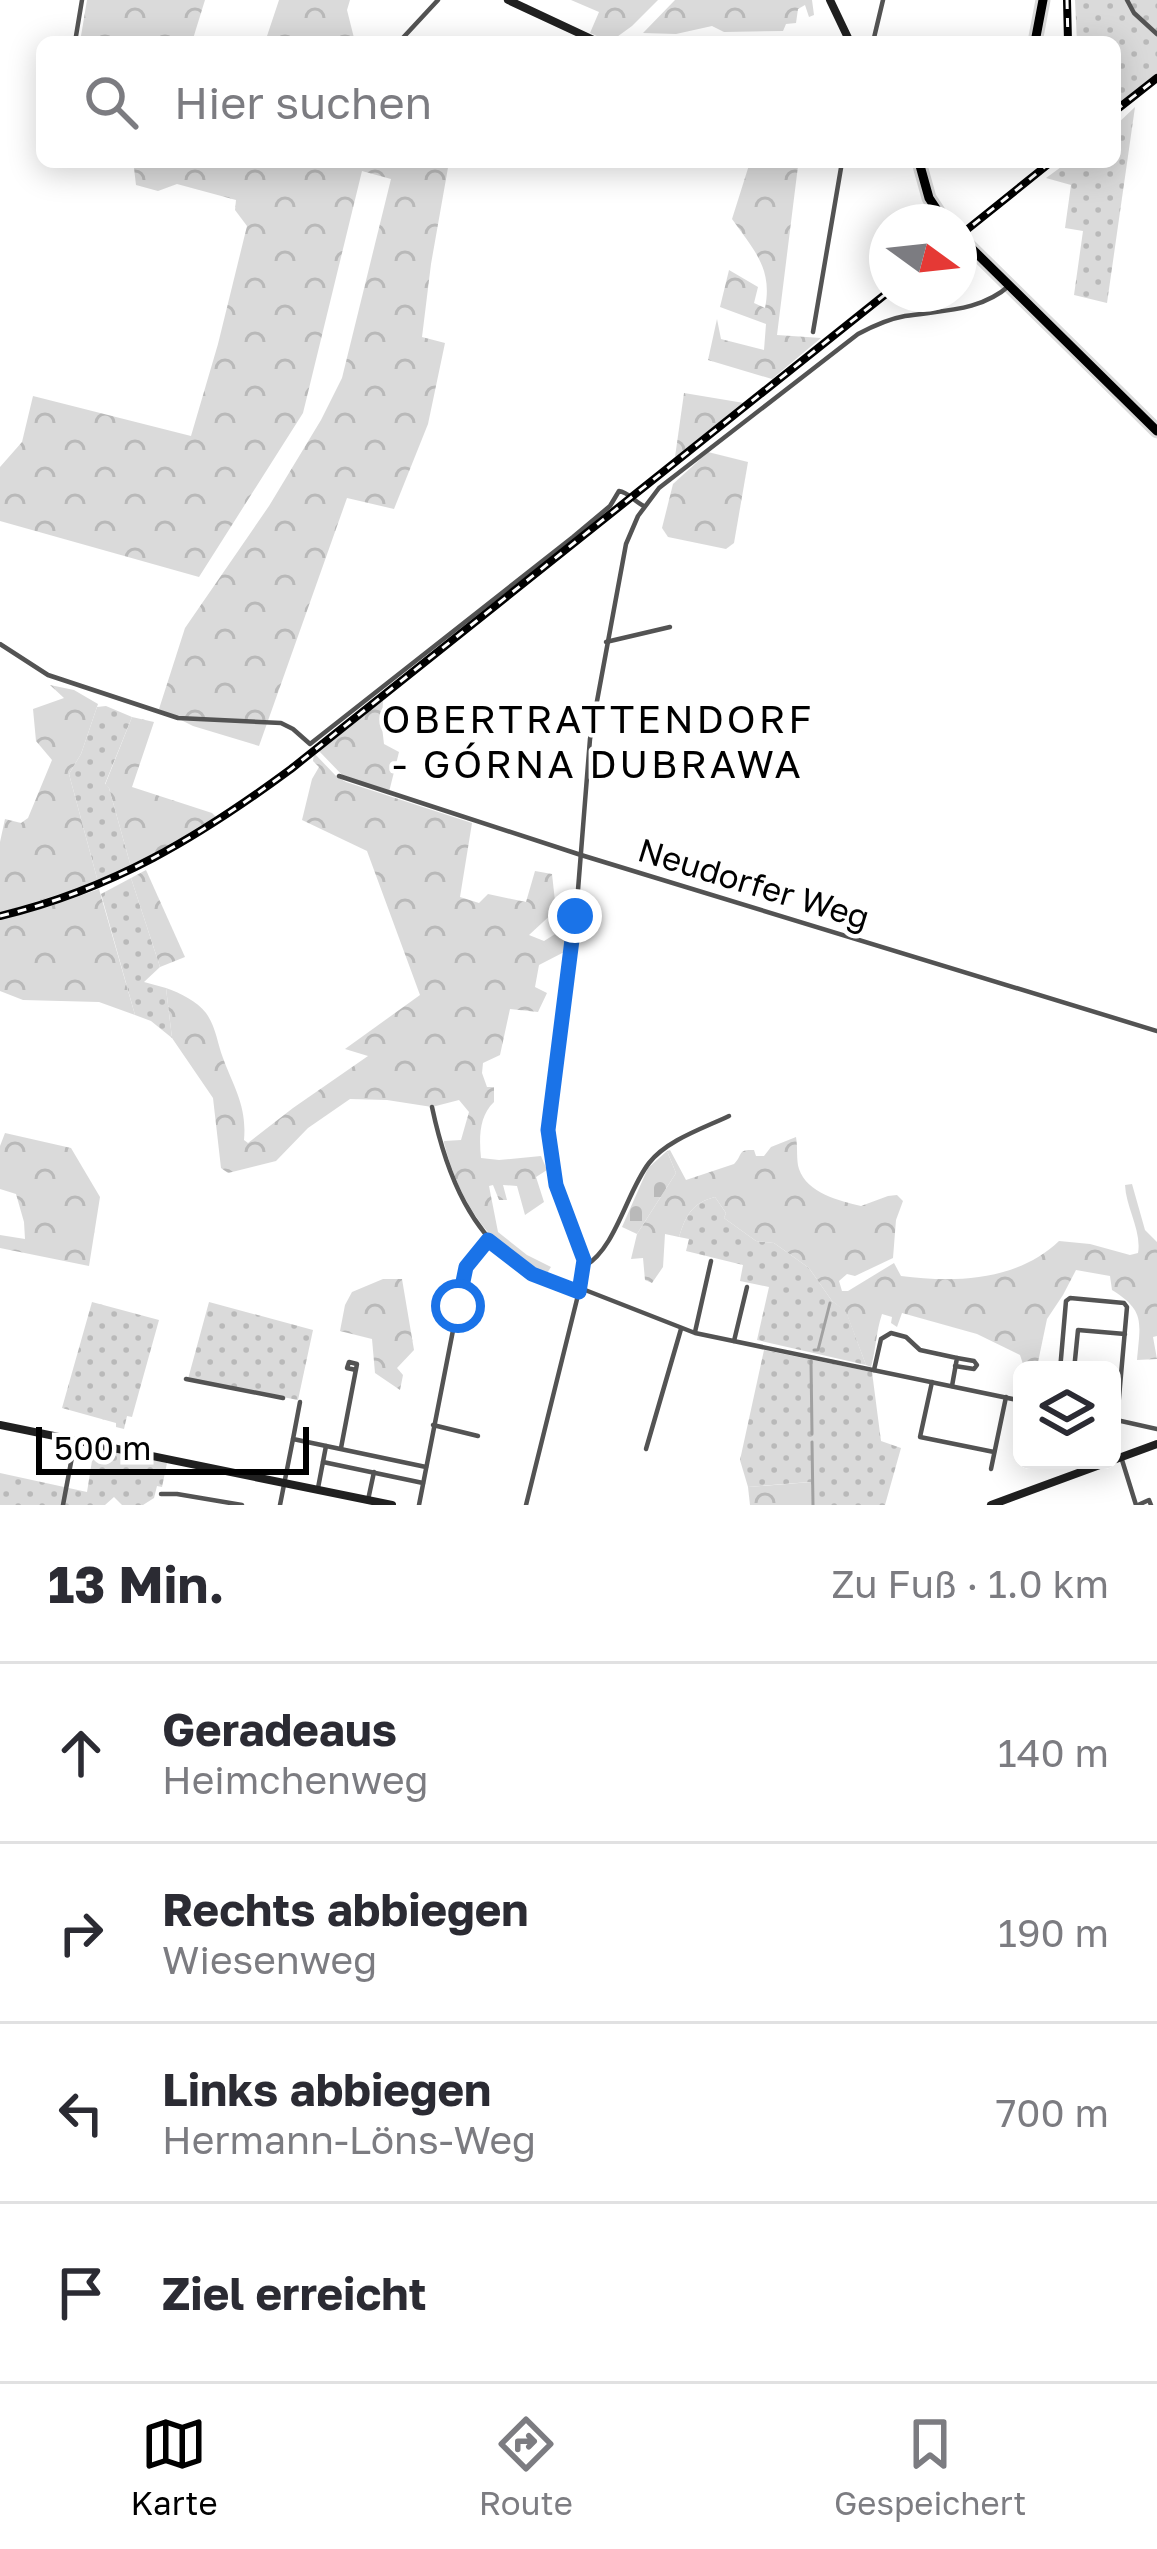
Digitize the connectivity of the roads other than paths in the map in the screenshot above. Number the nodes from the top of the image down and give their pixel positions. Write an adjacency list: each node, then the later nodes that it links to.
1 (82, 0): 9 (street)
2 (438, 0): 10 (street)
3 (508, 0): 11 (main road)
4 (830, 0): 12 (main road)
5 (883, 0): 13 (street)
6 (1043, 0): 14 (main road)
7 (1127, 0): 8 (street)
8 (1157, 34)
9 (76, 36)
10 (405, 36)
11 (585, 36)
12 (847, 36)
13 (874, 36)
14 (1036, 36)
15 (841, 168): 20 (street)
16 (921, 168): 17 (main road)
17 (932, 204)
18 (977, 253): 19 (main road)
19 (1010, 285): 21 (main road); 22 (street)
20 (813, 332)
21 (1157, 430)
22 (644, 506): 24 (street); 25 (street)
23 (670, 627): 24 (street)
24 (606, 642): 26 (street)
25 (0, 644)
26 (596, 705): 27 (street); 29 (street)
27 (657, 706)
28 (339, 776): 29 (street, Neudorfer Weg)
29 (581, 855): 30 (street, Neudorfer Weg); 35 (street)
30 (1157, 1031)
31 (432, 1107): 33 (street)
32 (729, 1116): 35 (street)
33 (488, 1240): 37 (street); 58 (street)
34 (710, 1261): 39 (street)
35 (584, 1266): 37 (street)
36 (747, 1287): 41 (street)
37 (579, 1290): 38 (street); 84 (street)
38 (681, 1329): 39 (street); 66 (street)
39 (695, 1333): 41 (street)
40 (1125, 1334): 43 (street); 44 (street); 45 (street)
41 (734, 1341): 48 (street)
42 (957, 1358): 46 (street); 46 (street); 48 (street)
43 (1061, 1361)
44 (1075, 1361)
45 (1120, 1361)
46 (956, 1366): 51 (street)
47 (356, 1370): 65 (street)
48 (873, 1370): 50 (street)
49 (186, 1378): 53 (street)
50 (932, 1382): 51 (street); 67 (street)
51 (952, 1386): 52 (street)
52 (1006, 1397): 54 (street); 67 (street)
53 (283, 1398)
54 (1013, 1399)
55 (300, 1402): 61 (street)
56 (1121, 1421): 59 (street)
57 (0, 1425): 62 (main road)
58 (433, 1426): 60 (street); 70 (street)
59 (1157, 1429)
60 (478, 1436)
61 (293, 1439): 64 (street); 74 (street)
62 (75, 1441): 74 (main road); 80 (street)
63 (1157, 1444): 68 (main road)
64 (326, 1446): 65 (street); 69 (street)
65 (341, 1449): 70 (street)
66 (646, 1449)
67 (994, 1452): 71 (street)
68 (1121, 1457): 86 (street)
69 (323, 1462): 73 (street); 76 (street)
70 (426, 1467): 75 (street)
71 (991, 1469)
72 (1089, 1469): 85 (main road)
73 (374, 1472): 75 (street); 78 (street)
74 (284, 1483): 76 (main road); 82 (street)
75 (423, 1483): 83 (street)
76 (318, 1490): 78 (main road)
77 (161, 1494): 81 (street)
78 (368, 1500): 79 (main road)
79 (386, 1504)
80 (63, 1505)
81 (242, 1505)
82 (280, 1505)
83 (419, 1505)
84 (528, 1505)
85 (992, 1505)
86 (1137, 1505): 87 (street)
87 (1150, 1505)

